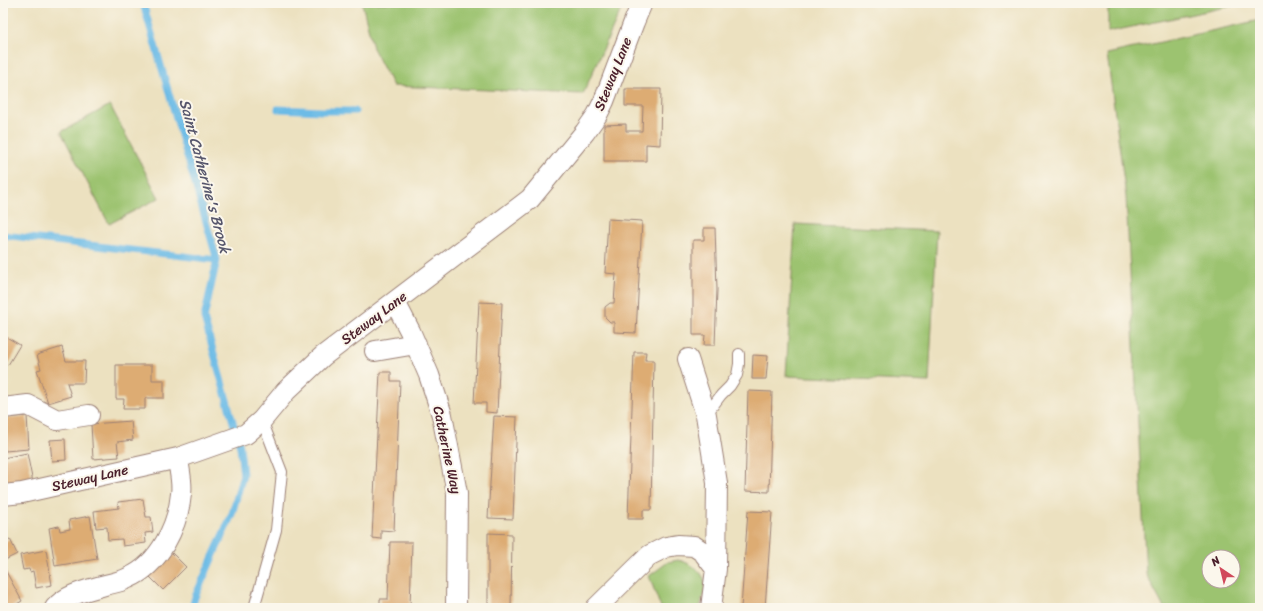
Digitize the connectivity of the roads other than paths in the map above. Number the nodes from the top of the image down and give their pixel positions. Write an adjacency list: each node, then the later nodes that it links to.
1 (642, 3): 2 (street, Steway Lane)
2 (395, 302): 3 (street, Catherine Way); 10 (street, Steway Lane)
3 (416, 344): 4 (street); 16 (street, Catherine Way)
4 (375, 351)
5 (739, 354): 9 (lane)
6 (688, 359): 9 (street)
7 (3, 408): 8 (street)
8 (89, 415)
9 (706, 416): 13 (street)
10 (262, 420): 11 (street, Steway Lane); 15 (lane)
11 (178, 458): 12 (street, Steway Lane); 14 (street)
12 (3, 495)
13 (716, 569): 17 (street); 18 (street)
14 (56, 608)
15 (254, 608)
16 (456, 608)
17 (596, 608)
18 (711, 608)

